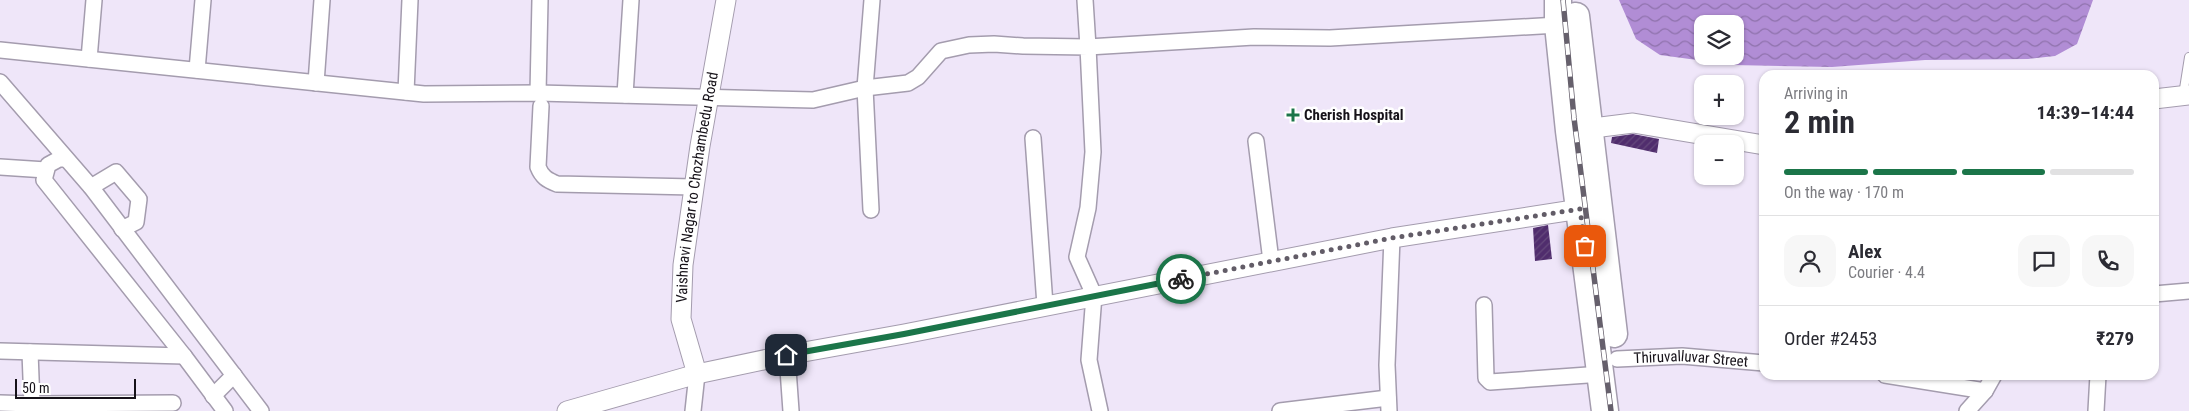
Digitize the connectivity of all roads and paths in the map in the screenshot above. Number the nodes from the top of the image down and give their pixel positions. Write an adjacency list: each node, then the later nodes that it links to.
1 (94, 0): 15 (street)
2 (203, 0): 16 (street)
3 (322, 0): 18 (street)
4 (410, 0): 20 (street)
5 (540, 0): 25 (street)
6 (631, 0): 21 (street)
7 (726, 0): 24 (street, Vaishnavi Nagar to Chozhambedu Road)
8 (872, 0): 19 (street)
9 (1086, 0): 12 (street)
10 (1576, 0): 26 (highway)
11 (1558, 13): 12 (street); 26 (highway)
12 (1088, 46): 19 (street); 42 (street)
13 (0, 50): 15 (street)
14 (2189, 57): 22 (lane)
15 (89, 59): 16 (street)
16 (197, 70): 18 (street)
17 (0, 82): 30 (street)
18 (316, 83): 20 (street)
19 (865, 88): 24 (street); 36 (street)
20 (406, 92): 25 (street)
21 (625, 95): 24 (street); 25 (street)
22 (2186, 95): 23 (street)
23 (2159, 98)
24 (709, 99): 33 (street, Vaishnavi Nagar to Chozhambedu Road)
25 (540, 100): 33 (street)
26 (1579, 129): 29 (street); 35 (highway); 50 (highway)
27 (1033, 138): 43 (street)
28 (1256, 141): 39 (street)
29 (1759, 144)
30 (66, 159): 32 (street); 34 (street)
31 (0, 167): 32 (street)
32 (46, 170): 48 (street)
33 (694, 187): 51 (street, Vaishnavi Nagar to Chozhambedu Road)
34 (91, 188): 37 (street); 37 (street)
35 (1580, 209): 38 (street); 50 (highway)
36 (871, 210)
37 (122, 229): 52 (street)
38 (1392, 238): 39 (street); 61 (street)
39 (1271, 261): 42 (street)
40 (2189, 291): 41 (street)
41 (2159, 294)
42 (1094, 295): 43 (street); 69 (street)
43 (1045, 305): 47 (street)
44 (1484, 305): 50 (street, Thiruvalluvar Street)
45 (0, 351): 46 (street)
46 (30, 352): 48 (street); 60 (street)
47 (786, 355): 51 (street); 68 (street)
48 (184, 356): 57 (street)
49 (1759, 363): 50 (street, Thiruvalluvar Street)
50 (1609, 366): 63 (highway)
51 (697, 374): 66 (street); 67 (street)
52 (234, 375): 57 (street); 65 (street)
53 (1916, 380): 56 (street)
54 (1991, 380): 56 (street)
55 (2098, 380): 72 (street)
56 (1985, 391): 71 (street)
57 (212, 396): 64 (street)
58 (173, 402): 62 (street)
59 (0, 403): 60 (street)
60 (32, 404): 62 (street)
61 (1389, 404): 70 (street)
62 (50, 407)
63 (1613, 408)
64 (225, 411)
65 (261, 411)
66 (567, 411)
67 (693, 411)
68 (791, 411)
69 (1100, 411)
70 (1280, 411)
71 (1967, 411)
72 (2096, 411)

